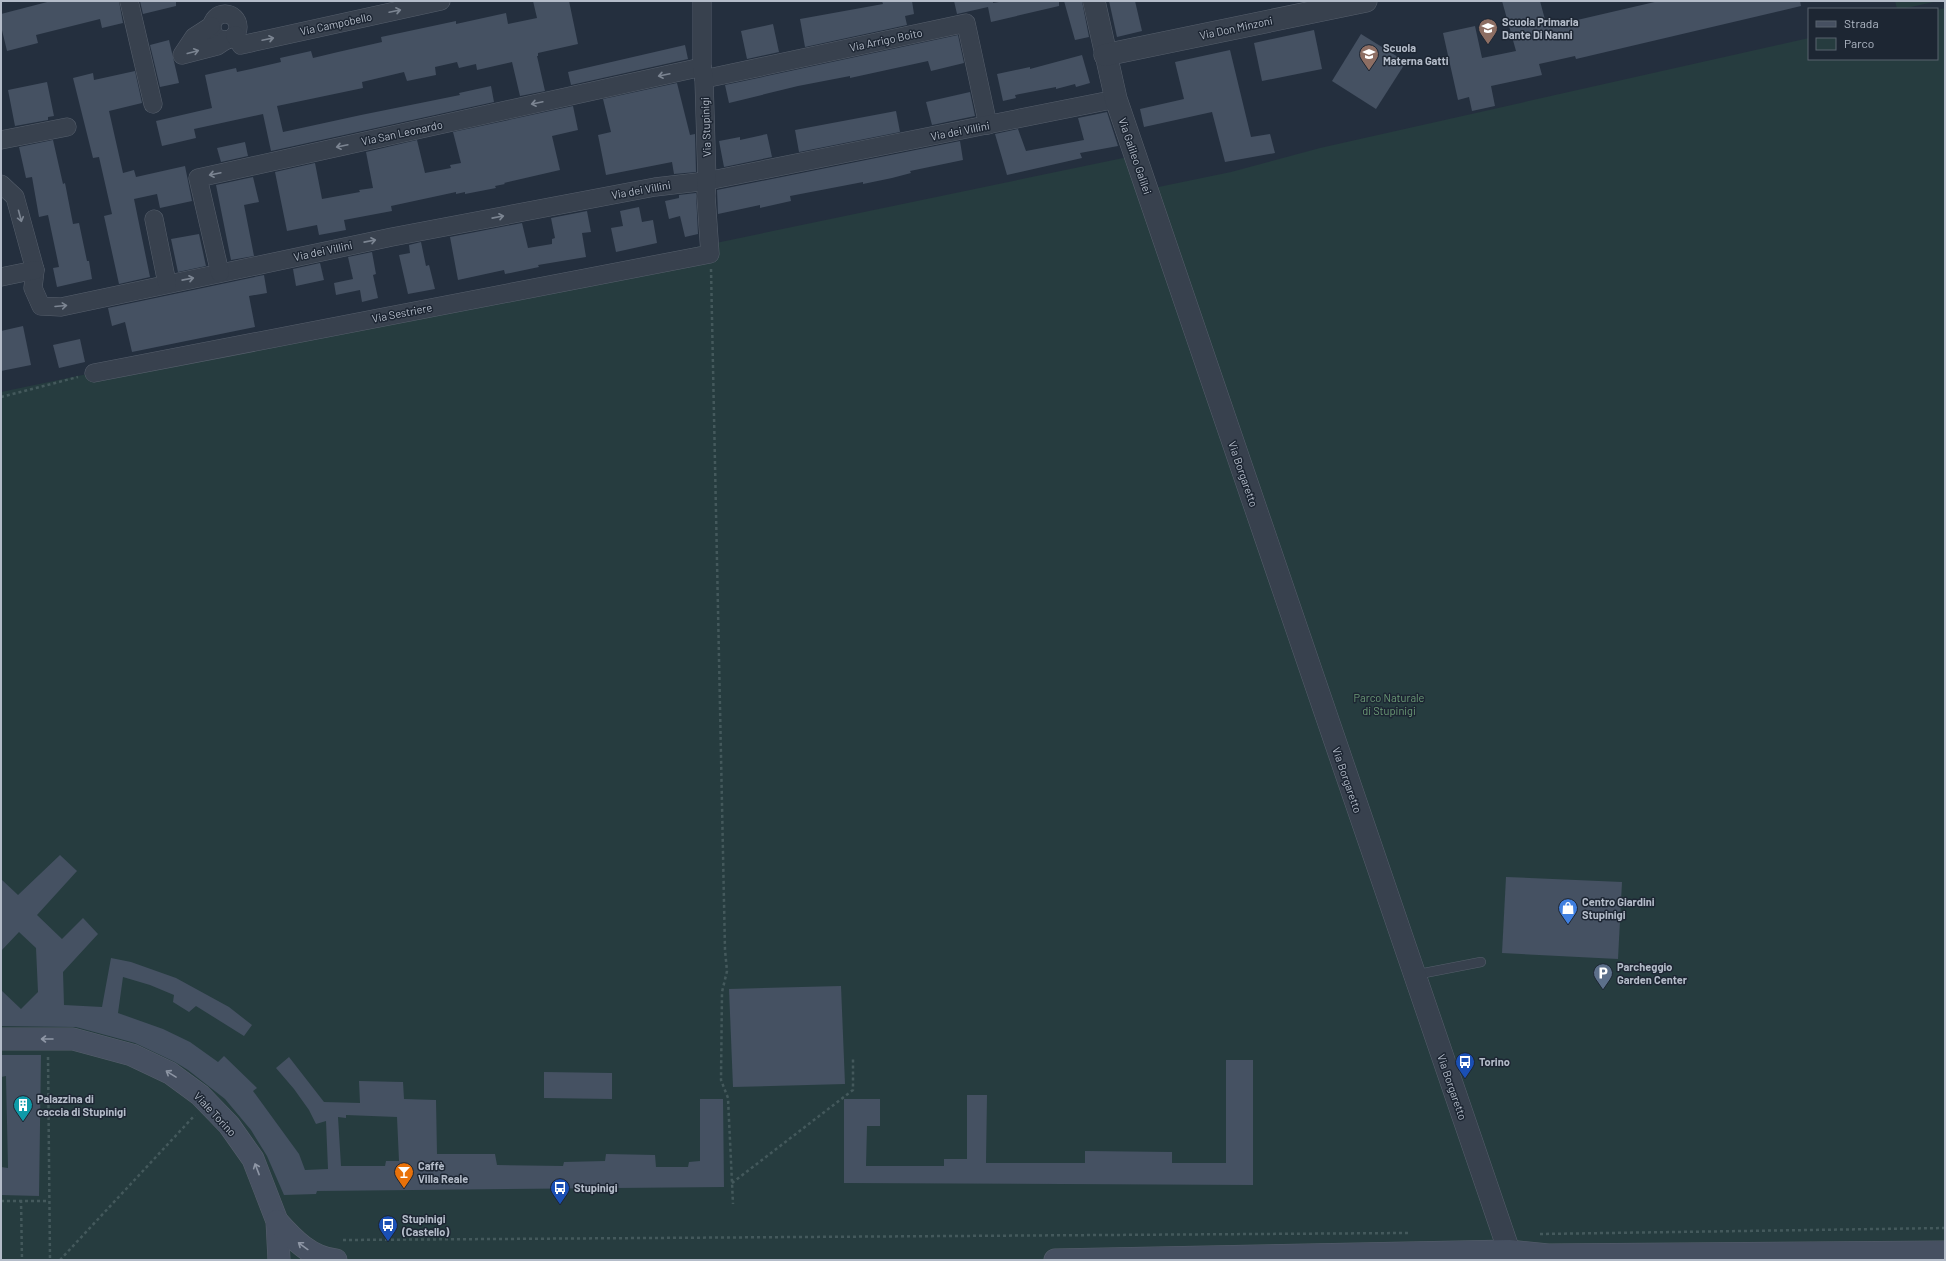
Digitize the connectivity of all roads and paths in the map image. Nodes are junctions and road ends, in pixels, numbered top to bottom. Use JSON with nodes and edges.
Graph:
{"nodes":[{"id":1,"x":129,"y":1,"type":"edge"},
{"id":2,"x":442,"y":1,"type":"edge"},
{"id":3,"x":702,"y":1,"type":"edge"},
{"id":4,"x":1094,"y":1,"type":"edge"},
{"id":5,"x":1366,"y":1,"type":"edge"},
{"id":6,"x":230,"y":19,"type":"edge"},
{"id":7,"x":1106,"y":55,"type":"junction"},
{"id":8,"x":703,"y":73,"type":"junction"},
{"id":9,"x":1116,"y":99,"type":"junction"},
{"id":10,"x":153,"y":104,"type":"dead end"},
{"id":11,"x":988,"y":125,"type":"junction"},
{"id":12,"x":67,"y":127,"type":"dead end"},
{"id":13,"x":1,"y":140,"type":"edge"},
{"id":14,"x":707,"y":181,"type":"junction"},
{"id":15,"x":1,"y":184,"type":"edge"},
{"id":16,"x":154,"y":219,"type":"dead end"},
{"id":17,"x":710,"y":254,"type":"junction"},
{"id":18,"x":35,"y":270,"type":"junction"},
{"id":19,"x":220,"y":273,"type":"junction"},
{"id":20,"x":1,"y":277,"type":"edge"},
{"id":21,"x":167,"y":283,"type":"junction"},
{"id":22,"x":1186,"y":309,"type":"joint"},
{"id":23,"x":94,"y":373,"type":"joint"},
{"id":24,"x":1,"y":397,"type":"edge"},
{"id":25,"x":1481,"y":962,"type":"dead end"},
{"id":26,"x":1414,"y":975,"type":"junction"},
{"id":27,"x":1,"y":1039,"type":"edge"},
{"id":28,"x":48,"y":1056,"type":"dead end"},
{"id":29,"x":853,"y":1057,"type":"dead end"},
{"id":30,"x":195,"y":1115,"type":"dead end"},
{"id":31,"x":732,"y":1183,"type":"junction"},
{"id":32,"x":21,"y":1200,"type":"junction"},
{"id":33,"x":1,"y":1201,"type":"edge"},
{"id":34,"x":50,"y":1201,"type":"junction"},
{"id":35,"x":733,"y":1204,"type":"dead end"},
{"id":36,"x":277,"y":1221,"type":"junction"},
{"id":37,"x":1945,"y":1228,"type":"edge"},
{"id":38,"x":1417,"y":1232,"type":"dead end"},
{"id":39,"x":1532,"y":1234,"type":"dead end"},
{"id":40,"x":340,"y":1250,"type":"edge"},
{"id":41,"x":1945,"y":1252,"type":"edge"},
{"id":42,"x":1511,"y":1256,"type":"edge"},
{"id":43,"x":22,"y":1260,"type":"edge"},
{"id":44,"x":50,"y":1260,"type":"edge"},
{"id":45,"x":60,"y":1260,"type":"edge"},
{"id":46,"x":279,"y":1260,"type":"edge"},
{"id":47,"x":1055,"y":1260,"type":"edge"}],
"edges":[{"from":1,"to":10,"type":"street"},
{"from":6,"to":2,"type":"street","name":"Via Campobello","one_way":true},
{"from":3,"to":8,"type":"street","name":"Via Stupinigi"},
{"from":4,"to":7,"type":"street","name":"Via Galileo Galilei"},
{"from":5,"to":7,"type":"street","name":"Via Don Minzoni"},
{"from":6,"to":6,"type":"street","one_way":true},
{"from":7,"to":9,"type":"street","name":"Via Galileo Galilei"},
{"from":8,"to":11,"type":"street","name":"Via Arrigo Boito"},
{"from":8,"to":14,"type":"street","name":"Via Stupinigi"},
{"from":8,"to":19,"type":"street","name":"Via San Leonardo","one_way":true},
{"from":9,"to":11,"type":"street","name":"Via dei Villini"},
{"from":9,"to":22,"type":"street","name":"Via Galileo Galilei"},
{"from":11,"to":14,"type":"street","name":"Via dei Villini"},
{"from":12,"to":13,"type":"street"},
{"from":14,"to":17,"type":"street","name":"Via Stupinigi"},
{"from":19,"to":14,"type":"street","name":"Via dei Villini","one_way":true},
{"from":15,"to":18,"type":"street","one_way":true},
{"from":16,"to":21,"type":"street"},
{"from":17,"to":23,"type":"street","name":"Via Sestriere"},
{"from":17,"to":31,"type":"path"},
{"from":18,"to":20,"type":"street"},
{"from":18,"to":21,"type":"street","name":"Via dei Villini","one_way":true},
{"from":21,"to":19,"type":"street","name":"Via dei Villini","one_way":true},
{"from":22,"to":26,"type":"street","name":"Via Borgaretto"},
{"from":23,"to":24,"type":"path"},
{"from":25,"to":26,"type":"lane"},
{"from":26,"to":42,"type":"street","name":"Via Borgaretto"},
{"from":36,"to":27,"type":"main road","name":"Viale Torino","one_way":true},
{"from":28,"to":34,"type":"path"},
{"from":29,"to":31,"type":"path"},
{"from":30,"to":45,"type":"path"},
{"from":31,"to":35,"type":"path"},
{"from":32,"to":33,"type":"path"},
{"from":32,"to":34,"type":"path"},
{"from":32,"to":43,"type":"path"},
{"from":34,"to":44,"type":"path"},
{"from":40,"to":36,"type":"main road","one_way":true},
{"from":36,"to":46,"type":"main road","name":"Viale Torino"},
{"from":37,"to":39,"type":"path"},
{"from":38,"to":40,"type":"path"},
{"from":41,"to":42,"type":"main road"},
{"from":42,"to":47,"type":"main road"}]}
